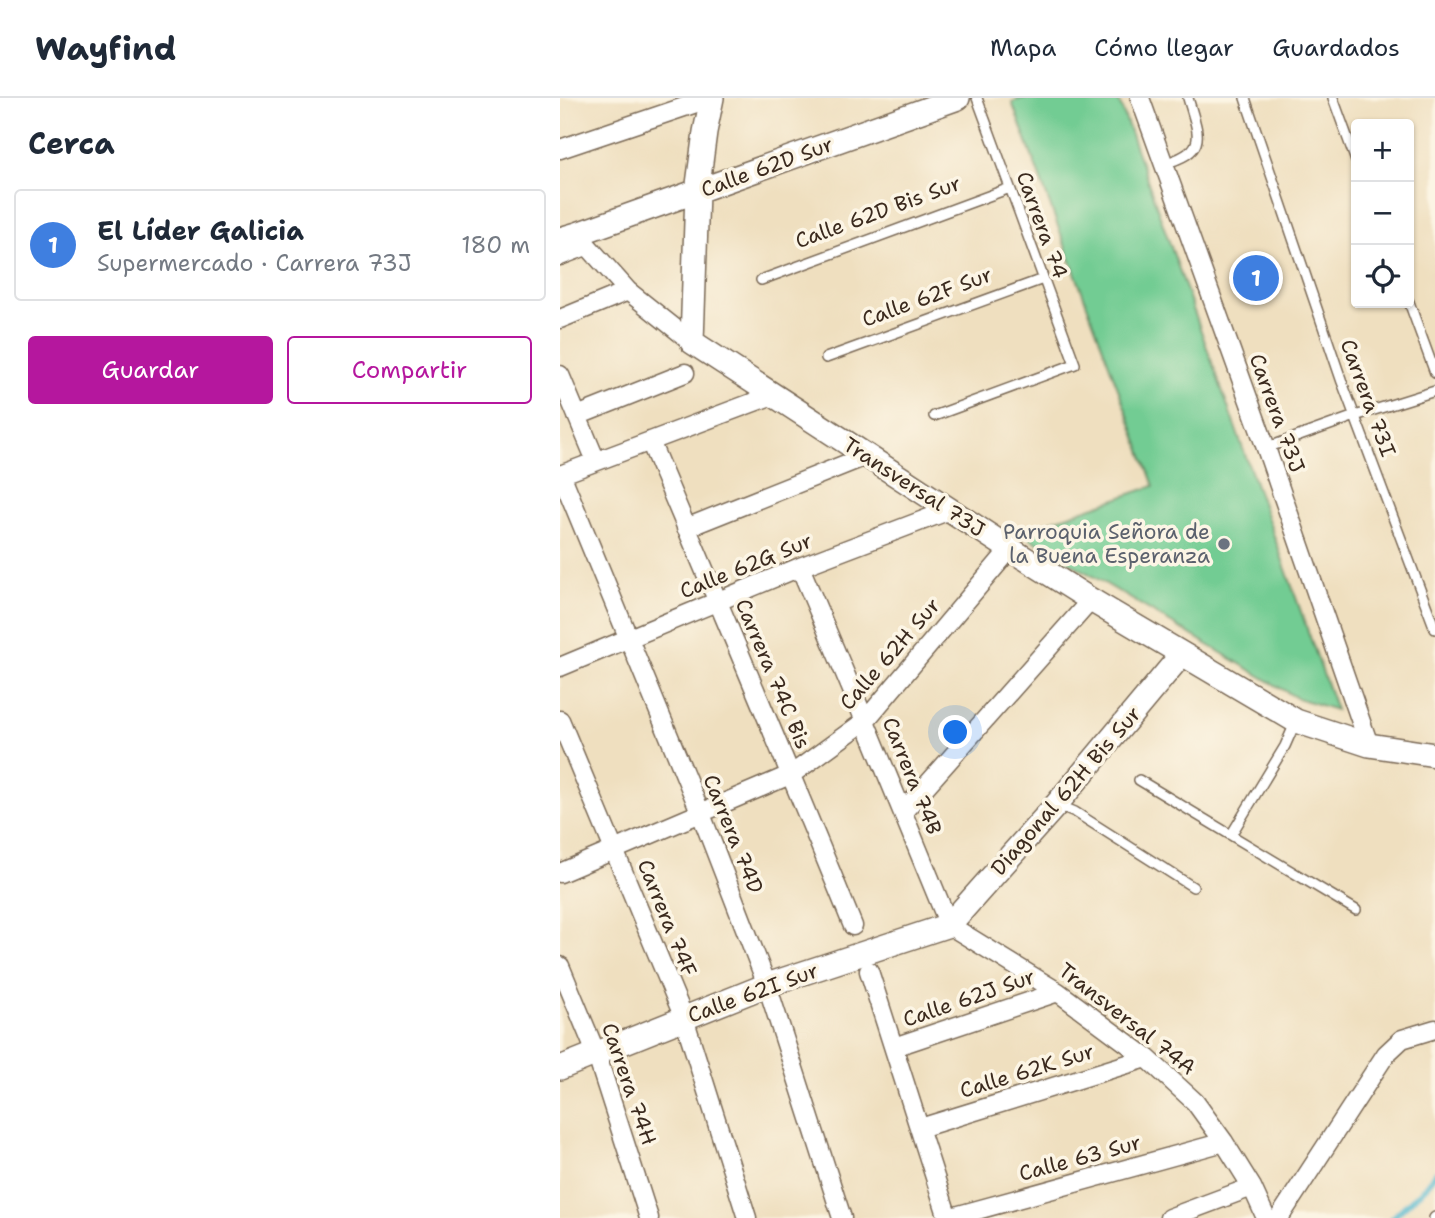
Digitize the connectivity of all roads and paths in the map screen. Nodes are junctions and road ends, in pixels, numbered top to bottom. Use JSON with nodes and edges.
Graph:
{"nodes":[{"id":1,"x":711,"y":98,"type":"edge"},
{"id":2,"x":958,"y":98,"type":"edge"},
{"id":3,"x":977,"y":98,"type":"edge"},
{"id":4,"x":1139,"y":98,"type":"edge"},
{"id":5,"x":1188,"y":98,"type":"edge"},
{"id":6,"x":1245,"y":98,"type":"edge"},
{"id":7,"x":1333,"y":98,"type":"edge"},
{"id":8,"x":1351,"y":147,"type":"edge"},
{"id":9,"x":560,"y":149,"type":"edge"},
{"id":10,"x":1163,"y":164,"type":"junction"},
{"id":11,"x":1010,"y":188,"type":"junction"},
{"id":12,"x":697,"y":192,"type":"junction"},
{"id":13,"x":574,"y":240,"type":"edge"},
{"id":14,"x":560,"y":256,"type":"edge"},
{"id":15,"x":1043,"y":279,"type":"junction"},
{"id":16,"x":761,"y":280,"type":"dead end"},
{"id":17,"x":628,"y":291,"type":"junction"},
{"id":18,"x":1411,"y":308,"type":"edge"},
{"id":19,"x":560,"y":319,"type":"edge"},
{"id":20,"x":692,"y":342,"type":"junction"},
{"id":21,"x":825,"y":358,"type":"dead end"},
{"id":22,"x":685,"y":373,"type":"dead end"},
{"id":23,"x":1435,"y":373,"type":"edge"},
{"id":24,"x":560,"y":375,"type":"edge"},
{"id":25,"x":1435,"y":391,"type":"edge"},
{"id":26,"x":773,"y":394,"type":"junction"},
{"id":27,"x":577,"y":416,"type":"junction"},
{"id":28,"x":934,"y":416,"type":"dead end"},
{"id":29,"x":1355,"y":416,"type":"junction"},
{"id":30,"x":650,"y":441,"type":"junction"},
{"id":31,"x":1266,"y":448,"type":"junction"},
{"id":32,"x":866,"y":456,"type":"junction"},
{"id":33,"x":596,"y":461,"type":"junction"},
{"id":34,"x":560,"y":475,"type":"edge"},
{"id":35,"x":950,"y":510,"type":"junction"},
{"id":36,"x":686,"y":528,"type":"junction"},
{"id":37,"x":1010,"y":549,"type":"junction"},
{"id":38,"x":800,"y":567,"type":"junction"},
{"id":39,"x":1091,"y":600,"type":"junction"},
{"id":40,"x":717,"y":602,"type":"junction"},
{"id":41,"x":1435,"y":629,"type":"edge"},
{"id":42,"x":628,"y":639,"type":"junction"},
{"id":43,"x":1182,"y":654,"type":"junction"},
{"id":44,"x":560,"y":667,"type":"edge"},
{"id":45,"x":560,"y":720,"type":"edge"},
{"id":46,"x":1296,"y":720,"type":"junction"},
{"id":47,"x":865,"y":721,"type":"junction"},
{"id":48,"x":1369,"y":745,"type":"junction"},
{"id":49,"x":1435,"y":755,"type":"edge"},
{"id":50,"x":792,"y":774,"type":"junction"},
{"id":51,"x":1139,"y":780,"type":"dead end"},
{"id":52,"x":1056,"y":805,"type":"junction"},
{"id":53,"x":903,"y":812,"type":"junction"},
{"id":54,"x":701,"y":814,"type":"junction"},
{"id":55,"x":1231,"y":835,"type":"junction"},
{"id":56,"x":615,"y":850,"type":"junction"},
{"id":57,"x":560,"y":873,"type":"edge"},
{"id":58,"x":1193,"y":887,"type":"dead end"},
{"id":59,"x":1356,"y":911,"type":"dead end"},
{"id":60,"x":948,"y":925,"type":"junction"},
{"id":61,"x":853,"y":926,"type":"dead end"},
{"id":62,"x":560,"y":966,"type":"edge"},
{"id":63,"x":869,"y":971,"type":"dead end"},
{"id":64,"x":767,"y":985,"type":"junction"},
{"id":65,"x":1058,"y":992,"type":"junction"},
{"id":66,"x":684,"y":1018,"type":"junction"},
{"id":67,"x":1435,"y":1029,"type":"edge"},
{"id":68,"x":894,"y":1047,"type":"junction"},
{"id":69,"x":596,"y":1053,"type":"junction"},
{"id":70,"x":1147,"y":1058,"type":"junction"},
{"id":71,"x":560,"y":1068,"type":"edge"},
{"id":72,"x":920,"y":1128,"type":"junction"},
{"id":73,"x":1224,"y":1142,"type":"junction"},
{"id":74,"x":1252,"y":1187,"type":"junction"},
{"id":75,"x":649,"y":1218,"type":"edge"},
{"id":76,"x":747,"y":1218,"type":"edge"},
{"id":77,"x":842,"y":1218,"type":"edge"},
{"id":78,"x":948,"y":1218,"type":"edge"},
{"id":79,"x":1170,"y":1218,"type":"edge"},
{"id":80,"x":1266,"y":1218,"type":"edge"},
{"id":81,"x":1279,"y":1218,"type":"edge"}],
"edges":[{"from":1,"to":9,"type":"street"},
{"from":1,"to":12,"type":"street"},
{"from":2,"to":12,"type":"street","name":"Calle 62D Sur"},
{"from":3,"to":11,"type":"lane","name":"Carrera 74"},
{"from":4,"to":10,"type":"street","name":"Carrera 73J"},
{"from":5,"to":10,"type":"lane"},
{"from":6,"to":29,"type":"lane","name":"Carrera 73I"},
{"from":7,"to":8,"type":"lane"},
{"from":10,"to":31,"type":"street","name":"Carrera 73J"},
{"from":11,"to":15,"type":"lane","name":"Carrera 74"},
{"from":11,"to":16,"type":"lane","name":"Calle 62D Bis Sur"},
{"from":12,"to":13,"type":"street","name":"Calle 62D Sur"},
{"from":12,"to":20,"type":"street"},
{"from":13,"to":14,"type":"street","name":"Calle 62D Sur"},
{"from":13,"to":17,"type":"street","name":"Transversal 73J"},
{"from":15,"to":21,"type":"lane","name":"Calle 62F Sur"},
{"from":15,"to":28,"type":"lane","name":"Carrera 74"},
{"from":17,"to":19,"type":"street"},
{"from":17,"to":20,"type":"street","name":"Transversal 73J"},
{"from":18,"to":23,"type":"lane"},
{"from":20,"to":26,"type":"street","name":"Transversal 73J"},
{"from":22,"to":27,"type":"street"},
{"from":24,"to":27,"type":"street"},
{"from":25,"to":29,"type":"lane"},
{"from":26,"to":30,"type":"street"},
{"from":26,"to":32,"type":"street","name":"Transversal 73J"},
{"from":27,"to":33,"type":"street"},
{"from":29,"to":31,"type":"lane"},
{"from":29,"to":41,"type":"lane","name":"Carrera 73I"},
{"from":30,"to":33,"type":"street"},
{"from":30,"to":36,"type":"street","name":"Carrera 74C Bis"},
{"from":31,"to":48,"type":"street","name":"Carrera 73J"},
{"from":32,"to":35,"type":"street","name":"Transversal 73J"},
{"from":32,"to":36,"type":"street"},
{"from":33,"to":34,"type":"street"},
{"from":34,"to":42,"type":"street","name":"Carrera 74D"},
{"from":35,"to":37,"type":"street","name":"Transversal 73J"},
{"from":35,"to":38,"type":"street","name":"Calle 62G Sur"},
{"from":36,"to":40,"type":"street","name":"Carrera 74C Bis"},
{"from":37,"to":39,"type":"street","name":"Transversal 73J"},
{"from":37,"to":47,"type":"street","name":"Calle 62H Sur"},
{"from":38,"to":40,"type":"street","name":"Calle 62G Sur"},
{"from":38,"to":47,"type":"street","name":"Carrera 74B"},
{"from":39,"to":43,"type":"street","name":"Transversal 73J"},
{"from":39,"to":53,"type":"street"},
{"from":40,"to":42,"type":"street","name":"Calle 62G Sur"},
{"from":40,"to":50,"type":"street","name":"Carrera 74C Bis"},
{"from":42,"to":44,"type":"street","name":"Calle 62G Sur"},
{"from":42,"to":54,"type":"street","name":"Carrera 74D"},
{"from":43,"to":46,"type":"street","name":"Transversal 73J"},
{"from":43,"to":52,"type":"street","name":"Diagonal 62H Bis Sur"},
{"from":45,"to":56,"type":"street","name":"Carrera 74F"},
{"from":46,"to":48,"type":"street","name":"Transversal 73J"},
{"from":46,"to":55,"type":"lane"},
{"from":47,"to":50,"type":"street","name":"Calle 62H Sur"},
{"from":47,"to":53,"type":"street","name":"Carrera 74B"},
{"from":48,"to":49,"type":"street","name":"Transversal 73J"},
{"from":50,"to":54,"type":"street","name":"Calle 62H Sur"},
{"from":50,"to":61,"type":"street","name":"Carrera 74C Bis"},
{"from":51,"to":55,"type":"lane"},
{"from":52,"to":58,"type":"lane"},
{"from":52,"to":60,"type":"street","name":"Diagonal 62H Bis Sur"},
{"from":53,"to":60,"type":"street","name":"Carrera 74B"},
{"from":54,"to":56,"type":"street","name":"Calle 62H Sur"},
{"from":54,"to":64,"type":"street","name":"Carrera 74D"},
{"from":55,"to":59,"type":"lane"},
{"from":56,"to":57,"type":"street","name":"Calle 62H Sur"},
{"from":56,"to":66,"type":"street","name":"Carrera 74F"},
{"from":60,"to":64,"type":"street","name":"Calle 62I Sur"},
{"from":60,"to":65,"type":"street","name":"Transversal 74A"},
{"from":62,"to":69,"type":"street","name":"Carrera 74H"},
{"from":63,"to":68,"type":"street"},
{"from":64,"to":66,"type":"street","name":"Calle 62I Sur"},
{"from":64,"to":77,"type":"street","name":"Carrera 74D"},
{"from":65,"to":68,"type":"street","name":"Calle 62J Sur"},
{"from":65,"to":70,"type":"street","name":"Transversal 74A"},
{"from":66,"to":69,"type":"street","name":"Calle 62I Sur"},
{"from":66,"to":76,"type":"street","name":"Carrera 74F"},
{"from":67,"to":81,"type":"street"},
{"from":68,"to":72,"type":"street"},
{"from":69,"to":71,"type":"street","name":"Calle 62I Sur"},
{"from":69,"to":75,"type":"street","name":"Carrera 74H"},
{"from":70,"to":72,"type":"street","name":"Calle 62K Sur"},
{"from":70,"to":73,"type":"street","name":"Transversal 74A"},
{"from":72,"to":78,"type":"street"},
{"from":73,"to":74,"type":"street","name":"Transversal 74A"},
{"from":73,"to":78,"type":"street","name":"Calle 63 Sur"},
{"from":74,"to":79,"type":"street"},
{"from":74,"to":80,"type":"street","name":"Transversal 74A"}]}
